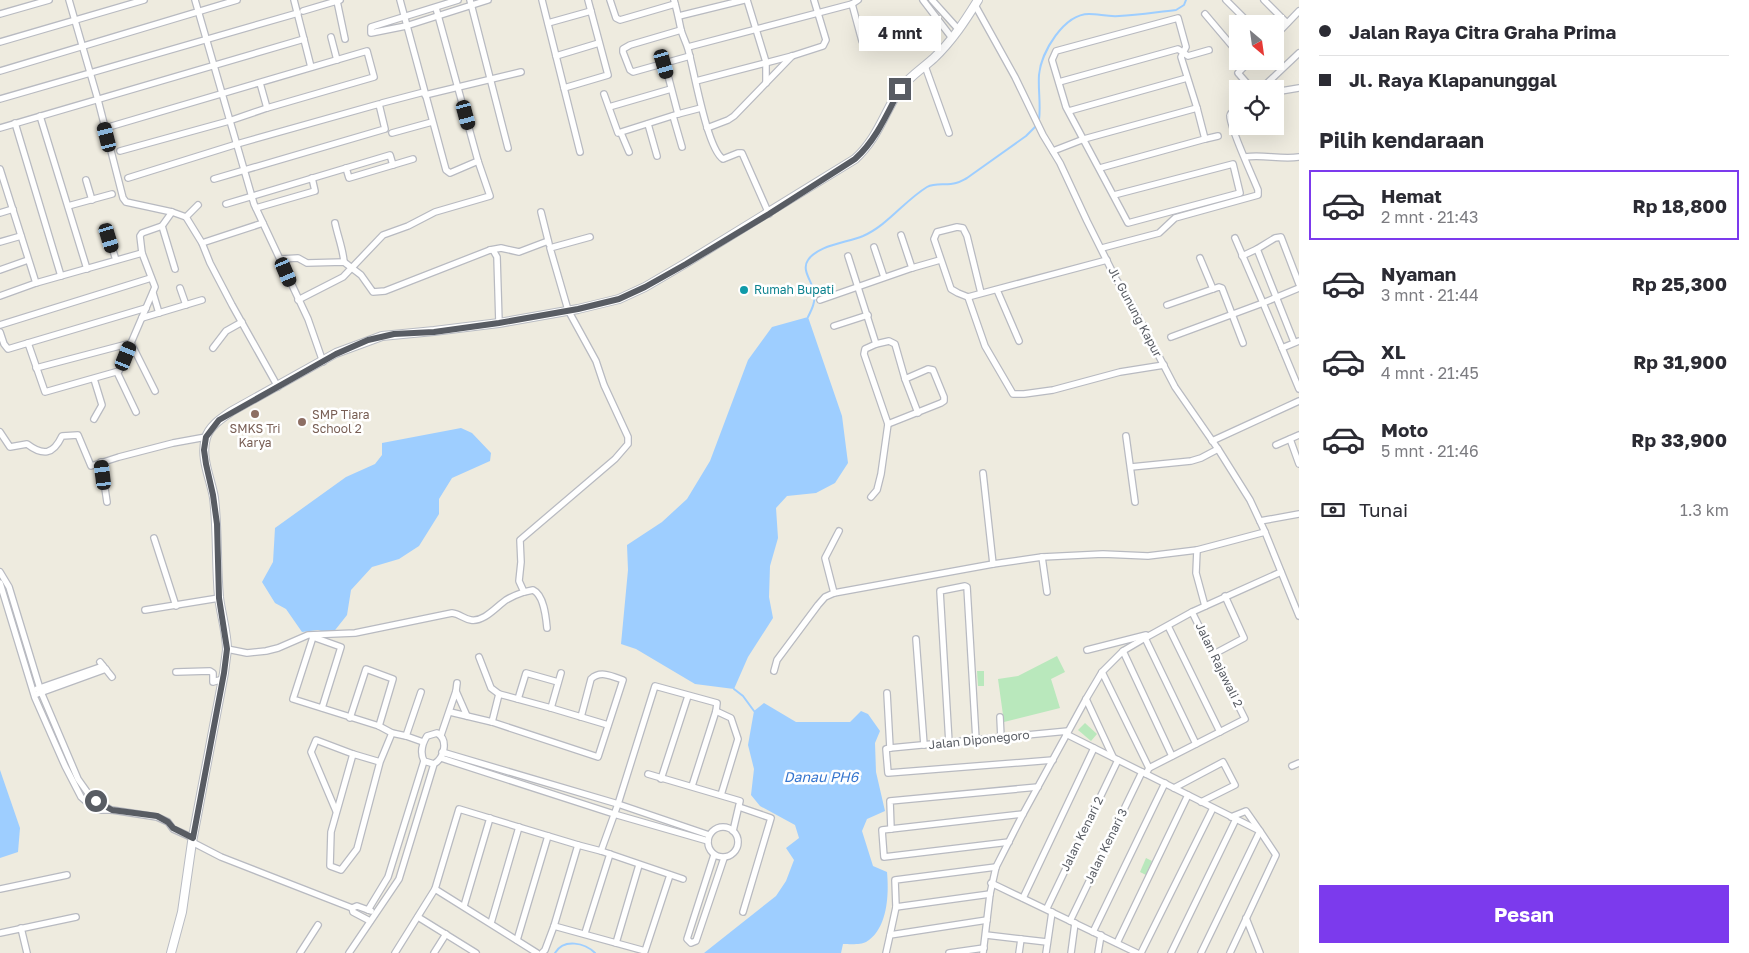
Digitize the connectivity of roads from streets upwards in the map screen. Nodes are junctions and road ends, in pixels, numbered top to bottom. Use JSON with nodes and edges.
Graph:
{"nodes":[{"id":1,"x":49,"y":0,"type":"edge"},
{"id":2,"x":69,"y":0,"type":"edge"},
{"id":3,"x":144,"y":0,"type":"edge"},
{"id":4,"x":195,"y":0,"type":"edge"},
{"id":5,"x":237,"y":0,"type":"edge"},
{"id":6,"x":294,"y":0,"type":"edge"},
{"id":7,"x":339,"y":0,"type":"edge"},
{"id":8,"x":400,"y":0,"type":"edge"},
{"id":9,"x":458,"y":0,"type":"edge"},
{"id":10,"x":488,"y":0,"type":"edge"},
{"id":11,"x":542,"y":0,"type":"edge"},
{"id":12,"x":588,"y":0,"type":"edge"},
{"id":13,"x":610,"y":0,"type":"edge"},
{"id":14,"x":746,"y":0,"type":"edge"},
{"id":15,"x":814,"y":0,"type":"edge"},
{"id":16,"x":923,"y":0,"type":"edge"},
{"id":17,"x":932,"y":0,"type":"edge"},
{"id":18,"x":1226,"y":0,"type":"edge"},
{"id":19,"x":1264,"y":0,"type":"edge"},
{"id":20,"x":135,"y":1,"type":"edge"},
{"id":21,"x":470,"y":2,"type":"edge"},
{"id":22,"x":675,"y":2,"type":"edge"},
{"id":23,"x":855,"y":2,"type":"edge"},
{"id":24,"x":976,"y":2,"type":"edge"},
{"id":25,"x":436,"y":8,"type":"junction"},
{"id":26,"x":198,"y":11,"type":"junction"},
{"id":27,"x":591,"y":11,"type":"junction"},
{"id":28,"x":1299,"y":11,"type":"edge"},
{"id":29,"x":300,"y":12,"type":"junction"},
{"id":30,"x":817,"y":13,"type":"junction"},
{"id":31,"x":0,"y":14,"type":"edge"},
{"id":32,"x":1205,"y":14,"type":"dead end"},
{"id":33,"x":1241,"y":15,"type":"edge"},
{"id":34,"x":438,"y":16,"type":"junction"},
{"id":35,"x":679,"y":16,"type":"junction"},
{"id":36,"x":404,"y":17,"type":"junction"},
{"id":37,"x":74,"y":22,"type":"junction"},
{"id":38,"x":548,"y":23,"type":"junction"},
{"id":39,"x":1287,"y":23,"type":"junction"},
{"id":40,"x":406,"y":26,"type":"junction"},
{"id":41,"x":1284,"y":26,"type":"edge"},
{"id":42,"x":681,"y":30,"type":"junction"},
{"id":43,"x":757,"y":30,"type":"junction"},
{"id":44,"x":959,"y":30,"type":"junction"},
{"id":45,"x":331,"y":38,"type":"dead end"},
{"id":46,"x":952,"y":38,"type":"junction"},
{"id":47,"x":206,"y":39,"type":"junction"},
{"id":48,"x":304,"y":39,"type":"junction"},
{"id":49,"x":345,"y":39,"type":"dead end"},
{"id":50,"x":862,"y":41,"type":"dead end"},
{"id":51,"x":0,"y":42,"type":"edge"},
{"id":52,"x":1229,"y":42,"type":"edge"},
{"id":53,"x":599,"y":43,"type":"junction"},
{"id":54,"x":82,"y":46,"type":"junction"},
{"id":55,"x":688,"y":47,"type":"junction"},
{"id":56,"x":1209,"y":50,"type":"dead end"},
{"id":57,"x":1183,"y":52,"type":"junction"},
{"id":58,"x":1299,"y":53,"type":"edge"},
{"id":59,"x":556,"y":56,"type":"junction"},
{"id":60,"x":690,"y":56,"type":"junction"},
{"id":61,"x":792,"y":56,"type":"junction"},
{"id":62,"x":337,"y":60,"type":"junction"},
{"id":63,"x":766,"y":62,"type":"junction"},
{"id":64,"x":664,"y":64,"type":"junction"},
{"id":65,"x":214,"y":65,"type":"junction"},
{"id":66,"x":925,"y":66,"type":"junction"},
{"id":67,"x":312,"y":67,"type":"junction"},
{"id":68,"x":0,"y":70,"type":"edge"},
{"id":69,"x":1240,"y":70,"type":"edge"},
{"id":70,"x":521,"y":72,"type":"dead end"},
{"id":71,"x":89,"y":73,"type":"junction"},
{"id":72,"x":1187,"y":78,"type":"junction"},
{"id":73,"x":490,"y":79,"type":"junction"},
{"id":74,"x":1244,"y":80,"type":"edge"},
{"id":75,"x":1270,"y":80,"type":"edge"},
{"id":76,"x":696,"y":81,"type":"junction"},
{"id":77,"x":1059,"y":82,"type":"junction"},
{"id":78,"x":260,"y":83,"type":"junction"},
{"id":79,"x":766,"y":83,"type":"junction"},
{"id":80,"x":458,"y":87,"type":"junction"},
{"id":81,"x":564,"y":88,"type":"junction"},
{"id":82,"x":1299,"y":88,"type":"edge"},
{"id":83,"x":671,"y":89,"type":"junction"},
{"id":84,"x":1284,"y":90,"type":"edge"},
{"id":85,"x":425,"y":93,"type":"junction"},
{"id":86,"x":222,"y":94,"type":"junction"},
{"id":87,"x":604,"y":94,"type":"dead end"},
{"id":88,"x":0,"y":99,"type":"edge"},
{"id":89,"x":98,"y":100,"type":"junction"},
{"id":90,"x":382,"y":103,"type":"dead end"},
{"id":91,"x":267,"y":108,"type":"junction"},
{"id":92,"x":609,"y":108,"type":"junction"},
{"id":93,"x":701,"y":108,"type":"junction"},
{"id":94,"x":1196,"y":108,"type":"junction"},
{"id":95,"x":1069,"y":111,"type":"junction"},
{"id":96,"x":675,"y":115,"type":"junction"},
{"id":97,"x":40,"y":116,"type":"junction"},
{"id":98,"x":229,"y":121,"type":"junction"},
{"id":99,"x":432,"y":122,"type":"junction"},
{"id":100,"x":15,"y":124,"type":"junction"},
{"id":101,"x":648,"y":124,"type":"junction"},
{"id":102,"x":112,"y":126,"type":"dead end"},
{"id":103,"x":0,"y":128,"type":"edge"},
{"id":104,"x":707,"y":128,"type":"junction"},
{"id":105,"x":621,"y":132,"type":"junction"},
{"id":106,"x":392,"y":133,"type":"dead end"},
{"id":107,"x":949,"y":133,"type":"dead end"},
{"id":108,"x":1237,"y":135,"type":"edge"},
{"id":109,"x":1218,"y":136,"type":"dead end"},
{"id":110,"x":1084,"y":138,"type":"junction"},
{"id":111,"x":1205,"y":139,"type":"junction"},
{"id":112,"x":236,"y":144,"type":"junction"},
{"id":113,"x":682,"y":147,"type":"dead end"},
{"id":114,"x":508,"y":148,"type":"dead end"},
{"id":115,"x":120,"y":151,"type":"dead end"},
{"id":116,"x":1053,"y":151,"type":"junction"},
{"id":117,"x":580,"y":152,"type":"dead end"},
{"id":118,"x":629,"y":152,"type":"dead end"},
{"id":119,"x":657,"y":156,"type":"dead end"},
{"id":120,"x":1245,"y":157,"type":"junction"},
{"id":121,"x":1299,"y":157,"type":"edge"},
{"id":122,"x":413,"y":159,"type":"dead end"},
{"id":123,"x":478,"y":161,"type":"junction"},
{"id":124,"x":393,"y":165,"type":"junction"},
{"id":125,"x":0,"y":168,"type":"edge"},
{"id":126,"x":346,"y":168,"type":"junction"},
{"id":127,"x":1100,"y":168,"type":"junction"},
{"id":128,"x":244,"y":170,"type":"junction"},
{"id":129,"x":128,"y":178,"type":"dead end"},
{"id":130,"x":312,"y":178,"type":"junction"},
{"id":131,"x":214,"y":179,"type":"dead end"},
{"id":132,"x":86,"y":180,"type":"dead end"},
{"id":133,"x":112,"y":194,"type":"dead end"},
{"id":134,"x":1114,"y":195,"type":"junction"},
{"id":135,"x":252,"y":196,"type":"junction"},
{"id":136,"x":92,"y":200,"type":"junction"},
{"id":137,"x":226,"y":204,"type":"dead end"},
{"id":138,"x":198,"y":205,"type":"dead end"},
{"id":139,"x":68,"y":206,"type":"junction"},
{"id":140,"x":256,"y":208,"type":"junction"},
{"id":141,"x":13,"y":209,"type":"junction"},
{"id":142,"x":172,"y":212,"type":"junction"},
{"id":143,"x":542,"y":212,"type":"dead end"},
{"id":144,"x":0,"y":213,"type":"edge"},
{"id":145,"x":769,"y":214,"type":"junction"},
{"id":146,"x":186,"y":217,"type":"junction"},
{"id":147,"x":263,"y":223,"type":"junction"},
{"id":148,"x":336,"y":224,"type":"dead end"},
{"id":149,"x":162,"y":226,"type":"junction"},
{"id":150,"x":901,"y":235,"type":"dead end"},
{"id":151,"x":21,"y":236,"type":"junction"},
{"id":152,"x":590,"y":237,"type":"dead end"},
{"id":153,"x":109,"y":238,"type":"dead end"},
{"id":154,"x":1235,"y":238,"type":"dead end"},
{"id":155,"x":0,"y":242,"type":"edge"},
{"id":156,"x":202,"y":243,"type":"junction"},
{"id":157,"x":549,"y":245,"type":"junction"},
{"id":158,"x":874,"y":247,"type":"dead end"},
{"id":159,"x":1102,"y":248,"type":"junction"},
{"id":160,"x":1257,"y":249,"type":"junction"},
{"id":161,"x":490,"y":250,"type":"junction"},
{"id":162,"x":142,"y":253,"type":"junction"},
{"id":163,"x":848,"y":256,"type":"dead end"},
{"id":164,"x":1242,"y":256,"type":"junction"},
{"id":165,"x":1200,"y":258,"type":"dead end"},
{"id":166,"x":280,"y":259,"type":"junction"},
{"id":167,"x":28,"y":260,"type":"junction"},
{"id":168,"x":116,"y":260,"type":"junction"},
{"id":169,"x":940,"y":260,"type":"junction"},
{"id":170,"x":1107,"y":260,"type":"junction"},
{"id":171,"x":344,"y":262,"type":"junction"},
{"id":172,"x":87,"y":268,"type":"junction"},
{"id":173,"x":175,"y":268,"type":"dead end"},
{"id":174,"x":352,"y":268,"type":"junction"},
{"id":175,"x":912,"y":268,"type":"junction"},
{"id":176,"x":0,"y":270,"type":"edge"},
{"id":177,"x":61,"y":276,"type":"junction"},
{"id":178,"x":884,"y":277,"type":"junction"},
{"id":179,"x":151,"y":278,"type":"junction"},
{"id":180,"x":36,"y":283,"type":"junction"},
{"id":181,"x":1299,"y":284,"type":"edge"},
{"id":182,"x":180,"y":288,"type":"dead end"},
{"id":183,"x":858,"y":288,"type":"junction"},
{"id":184,"x":1299,"y":288,"type":"edge"},
{"id":185,"x":1213,"y":289,"type":"junction"},
{"id":186,"x":997,"y":290,"type":"junction"},
{"id":187,"x":153,"y":293,"type":"junction"},
{"id":188,"x":981,"y":293,"type":"junction"},
{"id":189,"x":0,"y":296,"type":"edge"},
{"id":190,"x":968,"y":297,"type":"junction"},
{"id":191,"x":1276,"y":298,"type":"junction"},
{"id":192,"x":202,"y":300,"type":"dead end"},
{"id":193,"x":298,"y":300,"type":"junction"},
{"id":194,"x":820,"y":300,"type":"dead end"},
{"id":195,"x":1263,"y":304,"type":"junction"},
{"id":196,"x":186,"y":305,"type":"junction"},
{"id":197,"x":1167,"y":305,"type":"dead end"},
{"id":198,"x":146,"y":308,"type":"junction"},
{"id":199,"x":568,"y":310,"type":"junction"},
{"id":200,"x":159,"y":313,"type":"junction"},
{"id":201,"x":868,"y":315,"type":"junction"},
{"id":202,"x":1233,"y":315,"type":"junction"},
{"id":203,"x":142,"y":318,"type":"junction"},
{"id":204,"x":242,"y":322,"type":"junction"},
{"id":205,"x":499,"y":323,"type":"junction"},
{"id":206,"x":0,"y":325,"type":"edge"},
{"id":207,"x":834,"y":326,"type":"dead end"},
{"id":208,"x":0,"y":332,"type":"edge"},
{"id":209,"x":1171,"y":337,"type":"dead end"},
{"id":210,"x":1019,"y":340,"type":"dead end"},
{"id":211,"x":1297,"y":341,"type":"edge"},
{"id":212,"x":28,"y":343,"type":"junction"},
{"id":213,"x":131,"y":343,"type":"junction"},
{"id":214,"x":1243,"y":343,"type":"dead end"},
{"id":215,"x":876,"y":344,"type":"junction"},
{"id":216,"x":213,"y":348,"type":"dead end"},
{"id":217,"x":1282,"y":348,"type":"junction"},
{"id":218,"x":323,"y":362,"type":"junction"},
{"id":219,"x":1164,"y":364,"type":"junction"},
{"id":220,"x":36,"y":368,"type":"junction"},
{"id":221,"x":117,"y":372,"type":"junction"},
{"id":222,"x":94,"y":378,"type":"junction"},
{"id":223,"x":905,"y":379,"type":"junction"},
{"id":224,"x":278,"y":387,"type":"junction"},
{"id":225,"x":1299,"y":389,"type":"edge"},
{"id":226,"x":155,"y":391,"type":"dead end"},
{"id":227,"x":1299,"y":401,"type":"edge"},
{"id":228,"x":136,"y":412,"type":"dead end"},
{"id":229,"x":918,"y":413,"type":"junction"},
{"id":230,"x":94,"y":419,"type":"dead end"},
{"id":231,"x":888,"y":424,"type":"junction"},
{"id":232,"x":0,"y":432,"type":"edge"},
{"id":233,"x":1299,"y":435,"type":"edge"},
{"id":234,"x":1126,"y":436,"type":"dead end"},
{"id":235,"x":206,"y":437,"type":"junction"},
{"id":236,"x":1290,"y":439,"type":"junction"},
{"id":237,"x":1212,"y":441,"type":"junction"},
{"id":238,"x":1276,"y":445,"type":"dead end"},
{"id":239,"x":1218,"y":449,"type":"junction"},
{"id":240,"x":101,"y":462,"type":"junction"},
{"id":241,"x":1299,"y":464,"type":"edge"},
{"id":242,"x":1131,"y":467,"type":"junction"},
{"id":243,"x":983,"y":473,"type":"dead end"},
{"id":244,"x":871,"y":497,"type":"dead end"},
{"id":245,"x":107,"y":502,"type":"dead end"},
{"id":246,"x":1135,"y":502,"type":"dead end"},
{"id":247,"x":1299,"y":514,"type":"edge"},
{"id":248,"x":1260,"y":521,"type":"junction"},
{"id":249,"x":839,"y":532,"type":"dead end"},
{"id":250,"x":1265,"y":532,"type":"junction"},
{"id":251,"x":154,"y":538,"type":"dead end"},
{"id":252,"x":1197,"y":550,"type":"junction"},
{"id":253,"x":1042,"y":557,"type":"junction"},
{"id":254,"x":993,"y":564,"type":"junction"},
{"id":255,"x":0,"y":572,"type":"edge"},
{"id":256,"x":1281,"y":572,"type":"junction"},
{"id":257,"x":0,"y":583,"type":"edge"},
{"id":258,"x":524,"y":592,"type":"junction"},
{"id":259,"x":1046,"y":592,"type":"dead end"},
{"id":260,"x":834,"y":593,"type":"junction"},
{"id":261,"x":1225,"y":596,"type":"junction"},
{"id":262,"x":219,"y":598,"type":"junction"},
{"id":263,"x":176,"y":606,"type":"junction"},
{"id":264,"x":1204,"y":606,"type":"junction"},
{"id":265,"x":145,"y":610,"type":"dead end"},
{"id":266,"x":1192,"y":612,"type":"junction"},
{"id":267,"x":1299,"y":616,"type":"edge"},
{"id":268,"x":1168,"y":626,"type":"junction"},
{"id":269,"x":547,"y":628,"type":"dead end"},
{"id":270,"x":1157,"y":632,"type":"junction"},
{"id":271,"x":1145,"y":638,"type":"junction"},
{"id":272,"x":916,"y":639,"type":"dead end"},
{"id":273,"x":227,"y":649,"type":"junction"},
{"id":274,"x":1088,"y":650,"type":"dead end"},
{"id":275,"x":1122,"y":651,"type":"junction"},
{"id":276,"x":1214,"y":654,"type":"junction"},
{"id":277,"x":478,"y":657,"type":"dead end"},
{"id":278,"x":774,"y":671,"type":"dead end"},
{"id":279,"x":176,"y":672,"type":"dead end"},
{"id":280,"x":1102,"y":672,"type":"junction"},
{"id":281,"x":560,"y":673,"type":"dead end"},
{"id":282,"x":112,"y":677,"type":"dead end"},
{"id":283,"x":223,"y":679,"type":"junction"},
{"id":284,"x":558,"y":682,"type":"junction"},
{"id":285,"x":456,"y":684,"type":"dead end"},
{"id":286,"x":40,"y":690,"type":"junction"},
{"id":287,"x":33,"y":692,"type":"junction"},
{"id":288,"x":421,"y":692,"type":"dead end"},
{"id":289,"x":456,"y":692,"type":"junction"},
{"id":290,"x":886,"y":693,"type":"dead end"},
{"id":291,"x":499,"y":694,"type":"junction"},
{"id":292,"x":688,"y":696,"type":"junction"},
{"id":293,"x":518,"y":699,"type":"junction"},
{"id":294,"x":1086,"y":699,"type":"junction"},
{"id":295,"x":322,"y":708,"type":"junction"},
{"id":296,"x":551,"y":708,"type":"junction"},
{"id":297,"x":716,"y":711,"type":"junction"},
{"id":298,"x":450,"y":712,"type":"junction"},
{"id":299,"x":466,"y":716,"type":"junction"},
{"id":300,"x":581,"y":717,"type":"junction"},
{"id":301,"x":1000,"y":717,"type":"dead end"},
{"id":302,"x":350,"y":718,"type":"junction"},
{"id":303,"x":492,"y":722,"type":"junction"},
{"id":304,"x":379,"y":726,"type":"junction"},
{"id":305,"x":608,"y":726,"type":"junction"},
{"id":306,"x":1220,"y":732,"type":"junction"},
{"id":307,"x":392,"y":733,"type":"junction"},
{"id":308,"x":1067,"y":733,"type":"junction"},
{"id":309,"x":442,"y":735,"type":"junction"},
{"id":310,"x":406,"y":736,"type":"junction"},
{"id":311,"x":1001,"y":738,"type":"junction"},
{"id":312,"x":976,"y":740,"type":"junction"},
{"id":313,"x":423,"y":742,"type":"junction"},
{"id":314,"x":949,"y":743,"type":"junction"},
{"id":315,"x":1196,"y":744,"type":"junction"},
{"id":316,"x":924,"y":745,"type":"junction"},
{"id":317,"x":890,"y":748,"type":"junction"},
{"id":318,"x":1094,"y":748,"type":"junction"},
{"id":319,"x":353,"y":754,"type":"junction"},
{"id":320,"x":442,"y":755,"type":"junction"},
{"id":321,"x":1172,"y":756,"type":"junction"},
{"id":322,"x":1116,"y":759,"type":"junction"},
{"id":323,"x":1053,"y":760,"type":"junction"},
{"id":324,"x":424,"y":761,"type":"junction"},
{"id":325,"x":380,"y":762,"type":"junction"},
{"id":326,"x":1299,"y":763,"type":"edge"},
{"id":327,"x":434,"y":764,"type":"junction"},
{"id":328,"x":1292,"y":766,"type":"dead end"},
{"id":329,"x":1145,"y":771,"type":"junction"},
{"id":330,"x":648,"y":774,"type":"dead end"},
{"id":331,"x":662,"y":778,"type":"junction"},
{"id":332,"x":1165,"y":783,"type":"junction"},
{"id":333,"x":692,"y":786,"type":"junction"},
{"id":334,"x":1038,"y":787,"type":"junction"},
{"id":335,"x":1174,"y":788,"type":"junction"},
{"id":336,"x":721,"y":795,"type":"junction"},
{"id":337,"x":1188,"y":795,"type":"junction"},
{"id":338,"x":1202,"y":802,"type":"junction"},
{"id":339,"x":618,"y":804,"type":"junction"},
{"id":340,"x":739,"y":807,"type":"junction"},
{"id":341,"x":1213,"y":808,"type":"junction"},
{"id":342,"x":112,"y":810,"type":"junction"},
{"id":343,"x":336,"y":811,"type":"junction"},
{"id":344,"x":614,"y":814,"type":"junction"},
{"id":345,"x":1023,"y":814,"type":"junction"},
{"id":346,"x":490,"y":818,"type":"junction"},
{"id":347,"x":1233,"y":818,"type":"junction"},
{"id":348,"x":519,"y":827,"type":"junction"},
{"id":349,"x":891,"y":829,"type":"junction"},
{"id":350,"x":733,"y":831,"type":"junction"},
{"id":351,"x":1260,"y":831,"type":"junction"},
{"id":352,"x":548,"y":836,"type":"junction"},
{"id":353,"x":708,"y":838,"type":"junction"},
{"id":354,"x":192,"y":840,"type":"junction"},
{"id":355,"x":1009,"y":842,"type":"junction"},
{"id":356,"x":578,"y":845,"type":"junction"},
{"id":357,"x":601,"y":851,"type":"junction"},
{"id":358,"x":610,"y":854,"type":"junction"},
{"id":359,"x":714,"y":855,"type":"junction"},
{"id":360,"x":724,"y":858,"type":"junction"},
{"id":361,"x":639,"y":865,"type":"junction"},
{"id":362,"x":996,"y":868,"type":"junction"},
{"id":363,"x":67,"y":875,"type":"dead end"},
{"id":364,"x":670,"y":875,"type":"junction"},
{"id":365,"x":683,"y":880,"type":"dead end"},
{"id":366,"x":992,"y":883,"type":"junction"},
{"id":367,"x":0,"y":889,"type":"edge"},
{"id":368,"x":435,"y":890,"type":"junction"},
{"id":369,"x":990,"y":894,"type":"junction"},
{"id":370,"x":1023,"y":898,"type":"junction"},
{"id":371,"x":464,"y":906,"type":"junction"},
{"id":372,"x":896,"y":907,"type":"junction"},
{"id":373,"x":352,"y":908,"type":"junction"},
{"id":374,"x":368,"y":910,"type":"junction"},
{"id":375,"x":1049,"y":910,"type":"junction"},
{"id":376,"x":743,"y":912,"type":"dead end"},
{"id":377,"x":375,"y":913,"type":"junction"},
{"id":378,"x":76,"y":917,"type":"dead end"},
{"id":379,"x":418,"y":917,"type":"junction"},
{"id":380,"x":1246,"y":918,"type":"junction"},
{"id":381,"x":987,"y":920,"type":"junction"},
{"id":382,"x":370,"y":921,"type":"junction"},
{"id":383,"x":1072,"y":922,"type":"junction"},
{"id":384,"x":491,"y":923,"type":"junction"},
{"id":385,"x":318,"y":925,"type":"dead end"},
{"id":386,"x":554,"y":926,"type":"junction"},
{"id":387,"x":21,"y":928,"type":"junction"},
{"id":388,"x":1093,"y":932,"type":"junction"},
{"id":389,"x":0,"y":933,"type":"edge"},
{"id":390,"x":446,"y":934,"type":"junction"},
{"id":391,"x":585,"y":934,"type":"junction"},
{"id":392,"x":890,"y":935,"type":"junction"},
{"id":393,"x":986,"y":935,"type":"junction"},
{"id":394,"x":1101,"y":935,"type":"junction"},
{"id":395,"x":1021,"y":938,"type":"junction"},
{"id":396,"x":517,"y":940,"type":"junction"},
{"id":397,"x":1048,"y":942,"type":"junction"},
{"id":398,"x":616,"y":943,"type":"junction"},
{"id":399,"x":1117,"y":943,"type":"junction"},
{"id":400,"x":983,"y":950,"type":"edge"},
{"id":401,"x":1124,"y":950,"type":"edge"},
{"id":402,"x":469,"y":951,"type":"edge"},
{"id":403,"x":27,"y":953,"type":"edge"},
{"id":404,"x":171,"y":953,"type":"edge"},
{"id":405,"x":300,"y":953,"type":"edge"},
{"id":406,"x":349,"y":953,"type":"edge"},
{"id":407,"x":396,"y":953,"type":"edge"},
{"id":408,"x":434,"y":953,"type":"edge"},
{"id":409,"x":476,"y":953,"type":"edge"},
{"id":410,"x":537,"y":953,"type":"edge"},
{"id":411,"x":542,"y":953,"type":"edge"},
{"id":412,"x":886,"y":953,"type":"edge"},
{"id":413,"x":949,"y":953,"type":"edge"},
{"id":414,"x":1019,"y":953,"type":"edge"},
{"id":415,"x":1046,"y":953,"type":"edge"},
{"id":416,"x":1071,"y":953,"type":"edge"},
{"id":417,"x":1098,"y":953,"type":"edge"},
{"id":418,"x":1139,"y":953,"type":"edge"},
{"id":419,"x":1171,"y":953,"type":"edge"},
{"id":420,"x":1201,"y":953,"type":"edge"},
{"id":421,"x":1230,"y":953,"type":"edge"},
{"id":422,"x":1260,"y":953,"type":"edge"}],
"edges":[{"from":1,"to":31,"type":"street"},
{"from":2,"to":37,"type":"street"},
{"from":3,"to":20,"type":"street"},
{"from":4,"to":26,"type":"street"},
{"from":5,"to":26,"type":"street"},
{"from":6,"to":29,"type":"street"},
{"from":7,"to":29,"type":"street"},
{"from":7,"to":49,"type":"street"},
{"from":8,"to":36,"type":"street"},
{"from":9,"to":25,"type":"street"},
{"from":10,"to":21,"type":"street"},
{"from":11,"to":38,"type":"street"},
{"from":12,"to":27,"type":"street"},
{"from":13,"to":22,"type":"street"},
{"from":14,"to":35,"type":"street"},
{"from":14,"to":43,"type":"street"},
{"from":15,"to":30,"type":"street"},
{"from":16,"to":46,"type":"street"},
{"from":17,"to":44,"type":"street"},
{"from":18,"to":33,"type":"street"},
{"from":19,"to":39,"type":"street"},
{"from":20,"to":37,"type":"street"},
{"from":21,"to":34,"type":"street"},
{"from":21,"to":73,"type":"street"},
{"from":22,"to":35,"type":"street"},
{"from":23,"to":30,"type":"street"},
{"from":23,"to":50,"type":"street"},
{"from":24,"to":44,"type":"street"},
{"from":24,"to":116,"type":"street","name":"Jl. Gunung Kapur"},
{"from":25,"to":34,"type":"street"},
{"from":25,"to":36,"type":"street"},
{"from":26,"to":47,"type":"street"},
{"from":26,"to":54,"type":"street"},
{"from":27,"to":38,"type":"street"},
{"from":27,"to":53,"type":"street"},
{"from":28,"to":39,"type":"street"},
{"from":29,"to":47,"type":"street"},
{"from":29,"to":48,"type":"street"},
{"from":30,"to":43,"type":"street"},
{"from":30,"to":61,"type":"street"},
{"from":32,"to":52,"type":"street"},
{"from":34,"to":40,"type":"street"},
{"from":34,"to":80,"type":"street"},
{"from":35,"to":42,"type":"street"},
{"from":36,"to":40,"type":"street"},
{"from":36,"to":40,"type":"street"},
{"from":37,"to":51,"type":"street"},
{"from":37,"to":54,"type":"street"},
{"from":38,"to":59,"type":"street"},
{"from":39,"to":41,"type":"street"},
{"from":40,"to":85,"type":"street"},
{"from":42,"to":55,"type":"street"},
{"from":42,"to":64,"type":"street"},
{"from":43,"to":55,"type":"street"},
{"from":43,"to":63,"type":"street"},
{"from":44,"to":46,"type":"street"},
{"from":45,"to":62,"type":"street"},
{"from":46,"to":66,"type":"street"},
{"from":47,"to":65,"type":"street"},
{"from":47,"to":71,"type":"street"},
{"from":48,"to":65,"type":"street"},
{"from":48,"to":67,"type":"street"},
{"from":53,"to":59,"type":"street"},
{"from":53,"to":81,"type":"street"},
{"from":54,"to":68,"type":"street"},
{"from":54,"to":71,"type":"street"},
{"from":55,"to":60,"type":"street"},
{"from":56,"to":57,"type":"street"},
{"from":57,"to":72,"type":"street"},
{"from":57,"to":77,"type":"street"},
{"from":57,"to":77,"type":"street"},
{"from":58,"to":75,"type":"street"},
{"from":59,"to":81,"type":"street"},
{"from":60,"to":64,"type":"street"},
{"from":60,"to":76,"type":"street"},
{"from":61,"to":63,"type":"street"},
{"from":61,"to":79,"type":"street"},
{"from":62,"to":67,"type":"street"},
{"from":62,"to":91,"type":"street"},
{"from":63,"to":76,"type":"street"},
{"from":63,"to":79,"type":"street"},
{"from":64,"to":83,"type":"street"},
{"from":65,"to":86,"type":"street"},
{"from":65,"to":89,"type":"street"},
{"from":66,"to":107,"type":"street"},
{"from":66,"to":145,"type":"street"},
{"from":67,"to":78,"type":"street"},
{"from":69,"to":74,"type":"street"},
{"from":70,"to":73,"type":"street"},
{"from":71,"to":88,"type":"street"},
{"from":71,"to":89,"type":"street"},
{"from":72,"to":94,"type":"street"},
{"from":72,"to":95,"type":"street"},
{"from":73,"to":80,"type":"street"},
{"from":73,"to":114,"type":"street"},
{"from":76,"to":93,"type":"street"},
{"from":77,"to":95,"type":"street"},
{"from":78,"to":86,"type":"street"},
{"from":78,"to":91,"type":"street"},
{"from":79,"to":104,"type":"street"},
{"from":80,"to":85,"type":"street"},
{"from":80,"to":123,"type":"street"},
{"from":81,"to":117,"type":"street"},
{"from":82,"to":84,"type":"street"},
{"from":83,"to":92,"type":"street"},
{"from":83,"to":96,"type":"street"},
{"from":85,"to":90,"type":"street"},
{"from":85,"to":99,"type":"street"},
{"from":86,"to":98,"type":"street"},
{"from":86,"to":102,"type":"street"},
{"from":87,"to":92,"type":"street"},
{"from":89,"to":97,"type":"street"},
{"from":89,"to":142,"type":"street"},
{"from":91,"to":98,"type":"street"},
{"from":92,"to":105,"type":"street"},
{"from":93,"to":96,"type":"street"},
{"from":93,"to":104,"type":"street"},
{"from":94,"to":110,"type":"street"},
{"from":94,"to":111,"type":"street"},
{"from":95,"to":110,"type":"street"},
{"from":96,"to":101,"type":"street"},
{"from":96,"to":113,"type":"street"},
{"from":97,"to":100,"type":"street"},
{"from":97,"to":139,"type":"street"},
{"from":98,"to":112,"type":"street"},
{"from":98,"to":115,"type":"street"},
{"from":99,"to":106,"type":"street"},
{"from":99,"to":123,"type":"street"},
{"from":100,"to":103,"type":"street"},
{"from":100,"to":177,"type":"street"},
{"from":101,"to":105,"type":"street"},
{"from":101,"to":119,"type":"street"},
{"from":104,"to":145,"type":"street"},
{"from":105,"to":118,"type":"street"},
{"from":108,"to":120,"type":"street"},
{"from":109,"to":111,"type":"street"},
{"from":110,"to":116,"type":"street"},
{"from":110,"to":127,"type":"street"},
{"from":111,"to":127,"type":"street"},
{"from":112,"to":128,"type":"street"},
{"from":112,"to":128,"type":"street"},
{"from":112,"to":129,"type":"street"},
{"from":116,"to":159,"type":"street","name":"Jl. Gunung Kapur"},
{"from":120,"to":121,"type":"street"},
{"from":120,"to":159,"type":"street"},
{"from":122,"to":124,"type":"street"},
{"from":123,"to":174,"type":"street"},
{"from":124,"to":126,"type":"street"},
{"from":124,"to":126,"type":"street"},
{"from":125,"to":141,"type":"street"},
{"from":126,"to":130,"type":"street"},
{"from":127,"to":134,"type":"street"},
{"from":128,"to":131,"type":"street"},
{"from":128,"to":135,"type":"street"},
{"from":130,"to":135,"type":"street"},
{"from":130,"to":140,"type":"street"},
{"from":132,"to":136,"type":"street"},
{"from":133,"to":136,"type":"street"},
{"from":134,"to":134,"type":"street"},
{"from":135,"to":137,"type":"street"},
{"from":135,"to":140,"type":"street"},
{"from":136,"to":139,"type":"street"},
{"from":138,"to":146,"type":"street"},
{"from":139,"to":172,"type":"street"},
{"from":140,"to":147,"type":"street"},
{"from":141,"to":144,"type":"street"},
{"from":141,"to":151,"type":"street"},
{"from":142,"to":146,"type":"street"},
{"from":142,"to":149,"type":"street"},
{"from":143,"to":157,"type":"street"},
{"from":145,"to":199,"type":"street"},
{"from":146,"to":156,"type":"street"},
{"from":147,"to":156,"type":"street"},
{"from":147,"to":166,"type":"street"},
{"from":148,"to":171,"type":"street"},
{"from":149,"to":162,"type":"street"},
{"from":149,"to":173,"type":"street"},
{"from":150,"to":175,"type":"street"},
{"from":151,"to":155,"type":"street"},
{"from":151,"to":167,"type":"street"},
{"from":152,"to":157,"type":"street"},
{"from":153,"to":168,"type":"street"},
{"from":154,"to":164,"type":"street"},
{"from":156,"to":204,"type":"street"},
{"from":157,"to":161,"type":"street"},
{"from":157,"to":199,"type":"street"},
{"from":158,"to":178,"type":"street"},
{"from":159,"to":170,"type":"street","name":"Jl. Gunung Kapur"},
{"from":160,"to":164,"type":"street"},
{"from":160,"to":181,"type":"street"},
{"from":160,"to":191,"type":"street"},
{"from":161,"to":174,"type":"street"},
{"from":161,"to":205,"type":"street"},
{"from":162,"to":168,"type":"street"},
{"from":162,"to":179,"type":"street"},
{"from":163,"to":183,"type":"street"},
{"from":164,"to":195,"type":"street"},
{"from":165,"to":185,"type":"street"},
{"from":166,"to":171,"type":"street"},
{"from":166,"to":193,"type":"street"},
{"from":167,"to":176,"type":"street"},
{"from":167,"to":180,"type":"street"},
{"from":168,"to":172,"type":"street"},
{"from":169,"to":175,"type":"street"},
{"from":169,"to":188,"type":"street"},
{"from":169,"to":190,"type":"street"},
{"from":170,"to":186,"type":"street"},
{"from":170,"to":219,"type":"street","name":"Jl. Gunung Kapur"},
{"from":171,"to":174,"type":"street"},
{"from":172,"to":177,"type":"street"},
{"from":174,"to":193,"type":"street"},
{"from":175,"to":178,"type":"street"},
{"from":177,"to":180,"type":"street"},
{"from":178,"to":183,"type":"street"},
{"from":179,"to":187,"type":"street"},
{"from":179,"to":206,"type":"street"},
{"from":180,"to":189,"type":"street"},
{"from":182,"to":196,"type":"street"},
{"from":183,"to":194,"type":"street"},
{"from":183,"to":201,"type":"street"},
{"from":184,"to":191,"type":"street"},
{"from":185,"to":197,"type":"street"},
{"from":185,"to":202,"type":"street"},
{"from":186,"to":188,"type":"street"},
{"from":186,"to":210,"type":"street"},
{"from":187,"to":198,"type":"street"},
{"from":187,"to":200,"type":"street"},
{"from":188,"to":190,"type":"street"},
{"from":190,"to":219,"type":"street"},
{"from":191,"to":195,"type":"street"},
{"from":191,"to":211,"type":"street"},
{"from":192,"to":196,"type":"street"},
{"from":193,"to":218,"type":"street"},
{"from":195,"to":202,"type":"street"},
{"from":195,"to":217,"type":"street"},
{"from":196,"to":200,"type":"street"},
{"from":198,"to":203,"type":"street"},
{"from":198,"to":212,"type":"street"},
{"from":199,"to":205,"type":"street"},
{"from":199,"to":258,"type":"street"},
{"from":200,"to":203,"type":"street"},
{"from":201,"to":207,"type":"street"},
{"from":201,"to":215,"type":"street"},
{"from":202,"to":209,"type":"street"},
{"from":202,"to":214,"type":"street"},
{"from":203,"to":213,"type":"street"},
{"from":204,"to":216,"type":"street"},
{"from":204,"to":224,"type":"street"},
{"from":205,"to":218,"type":"street"},
{"from":208,"to":212,"type":"street"},
{"from":211,"to":217,"type":"street"},
{"from":212,"to":220,"type":"street"},
{"from":213,"to":220,"type":"street"},
{"from":213,"to":221,"type":"street"},
{"from":213,"to":226,"type":"street"},
{"from":215,"to":223,"type":"street"},
{"from":215,"to":231,"type":"street"},
{"from":217,"to":225,"type":"street"},
{"from":218,"to":224,"type":"street"},
{"from":219,"to":237,"type":"street","name":"Jl. Gunung Kapur"},
{"from":220,"to":222,"type":"street"},
{"from":221,"to":222,"type":"street"},
{"from":221,"to":228,"type":"street"},
{"from":222,"to":230,"type":"street"},
{"from":223,"to":229,"type":"street"},
{"from":223,"to":229,"type":"street"},
{"from":224,"to":235,"type":"street"},
{"from":227,"to":237,"type":"street"},
{"from":229,"to":231,"type":"street"},
{"from":231,"to":244,"type":"street"},
{"from":232,"to":240,"type":"street"},
{"from":233,"to":236,"type":"street"},
{"from":234,"to":242,"type":"street"},
{"from":235,"to":240,"type":"street"},
{"from":235,"to":262,"type":"street"},
{"from":236,"to":238,"type":"street"},
{"from":236,"to":241,"type":"street"},
{"from":237,"to":239,"type":"street","name":"Jl. Gunung Kapur"},
{"from":239,"to":242,"type":"street"},
{"from":239,"to":248,"type":"street","name":"Jl. Gunung Kapur"},
{"from":240,"to":245,"type":"street"},
{"from":242,"to":246,"type":"street"},
{"from":243,"to":254,"type":"street"},
{"from":247,"to":248,"type":"street"},
{"from":248,"to":250,"type":"street","name":"Jl. Gunung Kapur"},
{"from":249,"to":260,"type":"street"},
{"from":250,"to":252,"type":"street"},
{"from":250,"to":256,"type":"street","name":"Jl. Gunung Kapur"},
{"from":251,"to":263,"type":"street"},
{"from":252,"to":253,"type":"street"},
{"from":252,"to":264,"type":"street"},
{"from":253,"to":254,"type":"street"},
{"from":253,"to":259,"type":"street"},
{"from":254,"to":260,"type":"street"},
{"from":255,"to":286,"type":"street"},
{"from":256,"to":261,"type":"street"},
{"from":256,"to":267,"type":"street","name":"Jl. Gunung Kapur"},
{"from":257,"to":287,"type":"street"},
{"from":258,"to":269,"type":"street"},
{"from":258,"to":273,"type":"street"},
{"from":260,"to":278,"type":"street"},
{"from":261,"to":264,"type":"street"},
{"from":261,"to":276,"type":"street"},
{"from":262,"to":263,"type":"street"},
{"from":262,"to":273,"type":"street"},
{"from":263,"to":265,"type":"street"},
{"from":264,"to":266,"type":"street"},
{"from":266,"to":268,"type":"street"},
{"from":266,"to":276,"type":"street","name":"Jalan Rajawali 2"},
{"from":268,"to":270,"type":"street"},
{"from":268,"to":306,"type":"street"},
{"from":270,"to":271,"type":"street"},
{"from":270,"to":274,"type":"street"},
{"from":271,"to":275,"type":"street"},
{"from":271,"to":315,"type":"street"},
{"from":272,"to":316,"type":"street"},
{"from":273,"to":283,"type":"street"},
{"from":275,"to":280,"type":"street"},
{"from":275,"to":321,"type":"street"},
{"from":276,"to":306,"type":"street","name":"Jalan Rajawali 2"},
{"from":277,"to":291,"type":"street"},
{"from":279,"to":283,"type":"street"},
{"from":280,"to":294,"type":"street"},
{"from":280,"to":329,"type":"street"},
{"from":281,"to":284,"type":"street"},
{"from":282,"to":286,"type":"street"},
{"from":283,"to":354,"type":"street"},
{"from":284,"to":293,"type":"street"},
{"from":284,"to":296,"type":"street"},
{"from":285,"to":289,"type":"street"},
{"from":286,"to":287,"type":"street"},
{"from":286,"to":342,"type":"street"},
{"from":287,"to":342,"type":"street"},
{"from":288,"to":310,"type":"street"},
{"from":289,"to":298,"type":"street"},
{"from":289,"to":299,"type":"street"},
{"from":290,"to":317,"type":"street"},
{"from":291,"to":293,"type":"street"},
{"from":291,"to":303,"type":"street"},
{"from":292,"to":297,"type":"street"},
{"from":292,"to":331,"type":"street"},
{"from":292,"to":339,"type":"street"},
{"from":293,"to":296,"type":"street"},
{"from":294,"to":308,"type":"street"},
{"from":294,"to":322,"type":"street"},
{"from":295,"to":295,"type":"street"},
{"from":295,"to":302,"type":"street"},
{"from":296,"to":300,"type":"street"},
{"from":297,"to":333,"type":"street"},
{"from":297,"to":336,"type":"street"},
{"from":298,"to":299,"type":"street"},
{"from":298,"to":309,"type":"street"},
{"from":299,"to":303,"type":"street"},
{"from":300,"to":305,"type":"street"},
{"from":300,"to":305,"type":"street"},
{"from":301,"to":311,"type":"street"},
{"from":302,"to":304,"type":"street"},
{"from":302,"to":304,"type":"street"},
{"from":303,"to":305,"type":"street"},
{"from":304,"to":307,"type":"street"},
{"from":306,"to":315,"type":"street"},
{"from":307,"to":310,"type":"street"},
{"from":307,"to":325,"type":"street"},
{"from":308,"to":311,"type":"street","name":"Jalan Diponegoro"},
{"from":308,"to":318,"type":"street"},
{"from":308,"to":323,"type":"street"},
{"from":309,"to":313,"type":"street"},
{"from":309,"to":320,"type":"street"},
{"from":310,"to":313,"type":"street"},
{"from":311,"to":312,"type":"street","name":"Jalan Diponegoro"},
{"from":312,"to":314,"type":"street","name":"Jalan Diponegoro"},
{"from":312,"to":314,"type":"street"},
{"from":313,"to":324,"type":"street"},
{"from":314,"to":316,"type":"street","name":"Jalan Diponegoro"},
{"from":315,"to":321,"type":"street"},
{"from":316,"to":317,"type":"street","name":"Jalan Diponegoro"},
{"from":317,"to":323,"type":"street"},
{"from":318,"to":322,"type":"street"},
{"from":318,"to":370,"type":"street"},
{"from":319,"to":325,"type":"street"},
{"from":319,"to":343,"type":"street"},
{"from":319,"to":343,"type":"street"},
{"from":320,"to":327,"type":"street"},
{"from":320,"to":339,"type":"street"},
{"from":320,"to":344,"type":"street"},
{"from":321,"to":329,"type":"street"},
{"from":322,"to":329,"type":"street"},
{"from":322,"to":375,"type":"street","name":"Jalan Kenari 2"},
{"from":323,"to":334,"type":"street"},
{"from":324,"to":327,"type":"street"},
{"from":324,"to":374,"type":"street"},
{"from":325,"to":343,"type":"street"},
{"from":326,"to":328,"type":"street"},
{"from":327,"to":377,"type":"street"},
{"from":329,"to":332,"type":"street"},
{"from":329,"to":383,"type":"street","name":"Jalan Kenari 3"},
{"from":330,"to":331,"type":"street"},
{"from":331,"to":333,"type":"street"},
{"from":332,"to":335,"type":"street"},
{"from":332,"to":388,"type":"street"},
{"from":333,"to":336,"type":"street"},
{"from":334,"to":345,"type":"street"},
{"from":334,"to":349,"type":"street"},
{"from":335,"to":337,"type":"street"},
{"from":335,"to":338,"type":"street"},
{"from":336,"to":340,"type":"street"},
{"from":337,"to":338,"type":"street"},
{"from":337,"to":399,"type":"street"},
{"from":338,"to":341,"type":"street"},
{"from":339,"to":344,"type":"street"},
{"from":339,"to":353,"type":"street"},
{"from":340,"to":350,"type":"street"},
{"from":340,"to":376,"type":"street"},
{"from":341,"to":347,"type":"street"},
{"from":341,"to":418,"type":"street"},
{"from":342,"to":354,"type":"street"},
{"from":344,"to":353,"type":"street"},
{"from":344,"to":357,"type":"street"},
{"from":345,"to":349,"type":"street"},
{"from":345,"to":355,"type":"street"},
{"from":346,"to":348,"type":"street"},
{"from":346,"to":368,"type":"street"},
{"from":346,"to":371,"type":"street"},
{"from":347,"to":351,"type":"street"},
{"from":347,"to":351,"type":"street"},
{"from":347,"to":419,"type":"street"},
{"from":348,"to":352,"type":"street"},
{"from":348,"to":384,"type":"street"},
{"from":349,"to":355,"type":"street"},
{"from":350,"to":353,"type":"street"},
{"from":350,"to":360,"type":"street"},
{"from":351,"to":380,"type":"street"},
{"from":351,"to":420,"type":"street"},
{"from":352,"to":356,"type":"street"},
{"from":352,"to":396,"type":"street"},
{"from":353,"to":359,"type":"street"},
{"from":354,"to":373,"type":"street"},
{"from":354,"to":404,"type":"street"},
{"from":355,"to":362,"type":"street"},
{"from":356,"to":357,"type":"street"},
{"from":356,"to":386,"type":"street"},
{"from":357,"to":358,"type":"street"},
{"from":358,"to":361,"type":"street"},
{"from":358,"to":391,"type":"street"},
{"from":359,"to":360,"type":"street"},
{"from":359,"to":360,"type":"street"},
{"from":361,"to":364,"type":"street"},
{"from":361,"to":398,"type":"street"},
{"from":362,"to":366,"type":"street"},
{"from":362,"to":372,"type":"street"},
{"from":363,"to":367,"type":"street"},
{"from":364,"to":365,"type":"street"},
{"from":364,"to":398,"type":"street"},
{"from":366,"to":369,"type":"street"},
{"from":366,"to":370,"type":"street"},
{"from":368,"to":371,"type":"street"},
{"from":368,"to":379,"type":"street"},
{"from":369,"to":372,"type":"street"},
{"from":369,"to":381,"type":"street"},
{"from":370,"to":375,"type":"street"},
{"from":371,"to":384,"type":"street"},
{"from":372,"to":392,"type":"street"},
{"from":373,"to":374,"type":"street"},
{"from":373,"to":382,"type":"street"},
{"from":374,"to":377,"type":"street"},
{"from":375,"to":383,"type":"street"},
{"from":375,"to":397,"type":"street","name":"Jalan Kenari 2"},
{"from":377,"to":382,"type":"street"},
{"from":378,"to":387,"type":"street"},
{"from":379,"to":390,"type":"street"},
{"from":379,"to":407,"type":"street"},
{"from":380,"to":421,"type":"street"},
{"from":380,"to":422,"type":"street"},
{"from":381,"to":392,"type":"street"},
{"from":381,"to":393,"type":"street"},
{"from":382,"to":406,"type":"street"},
{"from":383,"to":388,"type":"street"},
{"from":383,"to":416,"type":"street","name":"Jalan Kenari 3"},
{"from":384,"to":396,"type":"street"},
{"from":385,"to":405,"type":"street"},
{"from":386,"to":391,"type":"street"},
{"from":386,"to":411,"type":"street"},
{"from":387,"to":389,"type":"street"},
{"from":387,"to":403,"type":"street"},
{"from":388,"to":394,"type":"street"},
{"from":390,"to":402,"type":"street"},
{"from":390,"to":408,"type":"street"},
{"from":391,"to":398,"type":"street"},
{"from":392,"to":412,"type":"street"},
{"from":393,"to":395,"type":"street"},
{"from":393,"to":400,"type":"street"},
{"from":394,"to":399,"type":"street"},
{"from":394,"to":417,"type":"street"},
{"from":395,"to":397,"type":"street"},
{"from":395,"to":414,"type":"street"},
{"from":396,"to":410,"type":"street"},
{"from":397,"to":415,"type":"street","name":"Jalan Kenari 2"},
{"from":399,"to":401,"type":"street"},
{"from":400,"to":413,"type":"street"},
{"from":401,"to":418,"type":"street"},
{"from":402,"to":409,"type":"street"}]}
